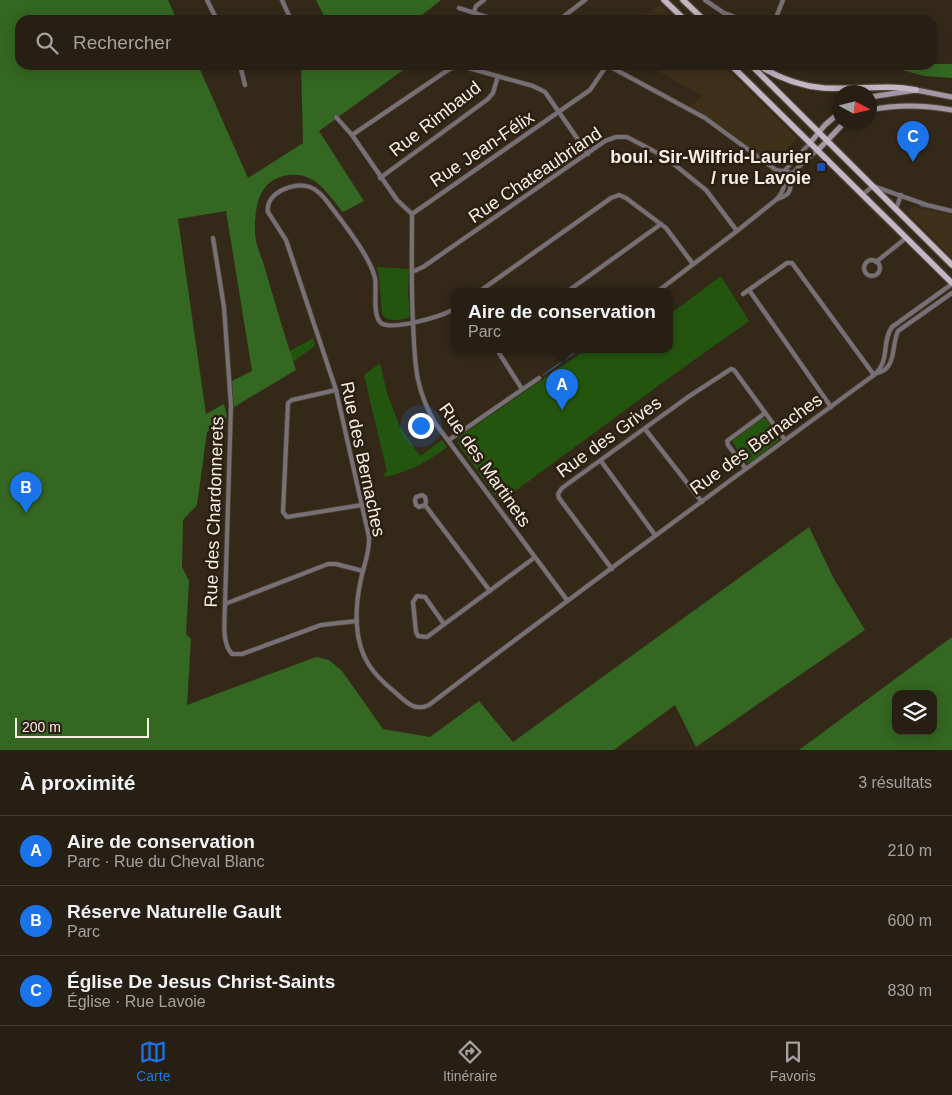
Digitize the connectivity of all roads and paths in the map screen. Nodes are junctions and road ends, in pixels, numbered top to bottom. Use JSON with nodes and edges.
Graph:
{"nodes":[{"id":1,"x":207,"y":0,"type":"edge"},
{"id":2,"x":282,"y":0,"type":"edge"},
{"id":3,"x":484,"y":0,"type":"edge"},
{"id":4,"x":585,"y":0,"type":"edge"},
{"id":5,"x":664,"y":0,"type":"edge"},
{"id":6,"x":682,"y":0,"type":"edge"},
{"id":7,"x":704,"y":0,"type":"edge"},
{"id":8,"x":783,"y":0,"type":"edge"},
{"id":9,"x":710,"y":2,"type":"edge"},
{"id":10,"x":459,"y":8,"type":"dead end"},
{"id":11,"x":474,"y":12,"type":"junction"},
{"id":12,"x":214,"y":15,"type":"edge"},
{"id":13,"x":289,"y":15,"type":"edge"},
{"id":14,"x":482,"y":15,"type":"edge"},
{"id":15,"x":566,"y":15,"type":"edge"},
{"id":16,"x":680,"y":15,"type":"edge"},
{"id":17,"x":698,"y":15,"type":"edge"},
{"id":18,"x":729,"y":15,"type":"edge"},
{"id":19,"x":777,"y":15,"type":"edge"},
{"id":20,"x":241,"y":70,"type":"edge"},
{"id":21,"x":451,"y":70,"type":"edge"},
{"id":22,"x":478,"y":70,"type":"edge"},
{"id":23,"x":604,"y":70,"type":"edge"},
{"id":24,"x":616,"y":70,"type":"edge"},
{"id":25,"x":736,"y":70,"type":"edge"},
{"id":26,"x":755,"y":70,"type":"edge"},
{"id":27,"x":767,"y":70,"type":"edge"},
{"id":28,"x":498,"y":76,"type":"junction"},
{"id":29,"x":245,"y":85,"type":"dead end"},
{"id":30,"x":916,"y":90,"type":"junction"},
{"id":31,"x":877,"y":96,"type":"edge"},
{"id":32,"x":952,"y":97,"type":"edge"},
{"id":33,"x":877,"y":108,"type":"edge"},
{"id":34,"x":952,"y":110,"type":"edge"},
{"id":35,"x":560,"y":112,"type":"junction"},
{"id":36,"x":336,"y":117,"type":"dead end"},
{"id":37,"x":832,"y":117,"type":"edge"},
{"id":38,"x":837,"y":130,"type":"edge"},
{"id":39,"x":818,"y":132,"type":"junction"},
{"id":40,"x":352,"y":134,"type":"junction"},
{"id":41,"x":828,"y":140,"type":"junction"},
{"id":42,"x":810,"y":143,"type":"junction"},
{"id":43,"x":818,"y":150,"type":"junction"},
{"id":44,"x":588,"y":154,"type":"junction"},
{"id":45,"x":784,"y":173,"type":"junction"},
{"id":46,"x":793,"y":174,"type":"junction"},
{"id":47,"x":380,"y":178,"type":"junction"},
{"id":48,"x":873,"y":186,"type":"junction"},
{"id":49,"x":862,"y":195,"type":"junction"},
{"id":50,"x":901,"y":195,"type":"junction"},
{"id":51,"x":776,"y":198,"type":"junction"},
{"id":52,"x":896,"y":209,"type":"junction"},
{"id":53,"x":952,"y":211,"type":"edge"},
{"id":54,"x":412,"y":214,"type":"junction"},
{"id":55,"x":661,"y":224,"type":"junction"},
{"id":56,"x":737,"y":231,"type":"junction"},
{"id":57,"x":213,"y":238,"type":"dead end"},
{"id":58,"x":906,"y":238,"type":"junction"},
{"id":59,"x":876,"y":262,"type":"junction"},
{"id":60,"x":693,"y":264,"type":"junction"},
{"id":61,"x":952,"y":265,"type":"edge"},
{"id":62,"x":412,"y":272,"type":"junction"},
{"id":63,"x":952,"y":284,"type":"edge"},
{"id":64,"x":484,"y":288,"type":"edge"},
{"id":65,"x":572,"y":288,"type":"edge"},
{"id":66,"x":662,"y":288,"type":"edge"},
{"id":67,"x":749,"y":290,"type":"junction"},
{"id":68,"x":952,"y":293,"type":"edge"},
{"id":69,"x":743,"y":294,"type":"dead end"},
{"id":70,"x":451,"y":310,"type":"edge"},
{"id":71,"x":413,"y":322,"type":"junction"},
{"id":72,"x":900,"y":322,"type":"junction"},
{"id":73,"x":904,"y":327,"type":"junction"},
{"id":74,"x":499,"y":353,"type":"edge"},
{"id":75,"x":876,"y":374,"type":"junction"},
{"id":76,"x":538,"y":378,"type":"dead end"},
{"id":77,"x":522,"y":389,"type":"junction"},
{"id":78,"x":336,"y":390,"type":"junction"},
{"id":79,"x":831,"y":406,"type":"junction"},
{"id":80,"x":765,"y":413,"type":"junction"},
{"id":81,"x":645,"y":429,"type":"junction"},
{"id":82,"x":449,"y":440,"type":"junction"},
{"id":83,"x":785,"y":440,"type":"junction"},
{"id":84,"x":601,"y":461,"type":"junction"},
{"id":85,"x":746,"y":469,"type":"junction"},
{"id":86,"x":702,"y":502,"type":"junction"},
{"id":87,"x":362,"y":505,"type":"junction"},
{"id":88,"x":425,"y":505,"type":"dead end"},
{"id":89,"x":655,"y":536,"type":"junction"},
{"id":90,"x":534,"y":558,"type":"junction"},
{"id":91,"x":612,"y":569,"type":"junction"},
{"id":92,"x":363,"y":571,"type":"junction"},
{"id":93,"x":490,"y":591,"type":"junction"},
{"id":94,"x":567,"y":600,"type":"junction"},
{"id":95,"x":225,"y":604,"type":"junction"},
{"id":96,"x":357,"y":621,"type":"junction"},
{"id":97,"x":444,"y":624,"type":"junction"}],
"edges":[{"from":1,"to":12,"type":"street"},
{"from":2,"to":13,"type":"street"},
{"from":3,"to":11,"type":"street"},
{"from":4,"to":15,"type":"street"},
{"from":5,"to":16,"type":"main road"},
{"from":6,"to":17,"type":"main road"},
{"from":7,"to":9,"type":"street"},
{"from":8,"to":19,"type":"street"},
{"from":9,"to":18,"type":"street"},
{"from":10,"to":11,"type":"street"},
{"from":11,"to":14,"type":"street"},
{"from":20,"to":29,"type":"street"},
{"from":21,"to":40,"type":"street"},
{"from":22,"to":28,"type":"street"},
{"from":23,"to":35,"type":"street","name":"Rue Jean-Félix"},
{"from":24,"to":45,"type":"street"},
{"from":25,"to":42,"type":"main road"},
{"from":26,"to":39,"type":"main road"},
{"from":27,"to":30,"type":"main road"},
{"from":28,"to":35,"type":"street"},
{"from":28,"to":47,"type":"street","name":"Rue Rimbaud"},
{"from":30,"to":31,"type":"street"},
{"from":30,"to":32,"type":"street"},
{"from":33,"to":34,"type":"street"},
{"from":35,"to":44,"type":"street"},
{"from":35,"to":54,"type":"street","name":"Rue Jean-Félix"},
{"from":36,"to":40,"type":"street"},
{"from":37,"to":39,"type":"street"},
{"from":38,"to":41,"type":"street"},
{"from":39,"to":41,"type":"main road"},
{"from":39,"to":42,"type":"street"},
{"from":40,"to":47,"type":"street"},
{"from":41,"to":43,"type":"street"},
{"from":41,"to":48,"type":"main road"},
{"from":42,"to":43,"type":"main road"},
{"from":42,"to":45,"type":"street"},
{"from":43,"to":46,"type":"street"},
{"from":43,"to":49,"type":"main road"},
{"from":44,"to":56,"type":"street","name":"Rue Chateaubriand"},
{"from":44,"to":62,"type":"street","name":"Rue Chateaubriand"},
{"from":45,"to":46,"type":"street"},
{"from":45,"to":51,"type":"street"},
{"from":46,"to":51,"type":"street"},
{"from":47,"to":54,"type":"street"},
{"from":48,"to":49,"type":"street"},
{"from":48,"to":50,"type":"street"},
{"from":48,"to":52,"type":"main road"},
{"from":49,"to":58,"type":"main road"},
{"from":50,"to":52,"type":"street"},
{"from":50,"to":53,"type":"street"},
{"from":51,"to":56,"type":"street"},
{"from":52,"to":61,"type":"main road"},
{"from":54,"to":62,"type":"street"},
{"from":55,"to":60,"type":"street"},
{"from":55,"to":64,"type":"street"},
{"from":55,"to":65,"type":"street"},
{"from":56,"to":60,"type":"street"},
{"from":57,"to":95,"type":"street","name":"Rue des Chardonnerets"},
{"from":58,"to":59,"type":"street"},
{"from":58,"to":63,"type":"main road"},
{"from":59,"to":59,"type":"street"},
{"from":60,"to":66,"type":"street"},
{"from":62,"to":71,"type":"street","name":"Rue des Martinets"},
{"from":63,"to":72,"type":"street"},
{"from":67,"to":69,"type":"street"},
{"from":67,"to":75,"type":"street"},
{"from":67,"to":79,"type":"street"},
{"from":68,"to":73,"type":"street","name":"Rue des Bernaches"},
{"from":70,"to":71,"type":"street"},
{"from":71,"to":78,"type":"street","name":"Rue des Bernaches"},
{"from":71,"to":82,"type":"street","name":"Rue des Martinets"},
{"from":72,"to":73,"type":"street"},
{"from":72,"to":75,"type":"street"},
{"from":73,"to":75,"type":"street","name":"Rue des Bernaches"},
{"from":74,"to":77,"type":"street"},
{"from":75,"to":79,"type":"street","name":"Rue des Bernaches"},
{"from":76,"to":77,"type":"street"},
{"from":77,"to":82,"type":"street"},
{"from":78,"to":87,"type":"street","name":"Rue des Bernaches"},
{"from":78,"to":87,"type":"street"},
{"from":79,"to":83,"type":"street","name":"Rue des Bernaches"},
{"from":80,"to":81,"type":"street","name":"Rue des Grives"},
{"from":80,"to":83,"type":"street"},
{"from":80,"to":85,"type":"street"},
{"from":81,"to":84,"type":"street","name":"Rue des Grives"},
{"from":81,"to":86,"type":"street"},
{"from":82,"to":90,"type":"street","name":"Rue des Martinets"},
{"from":83,"to":85,"type":"street","name":"Rue des Bernaches"},
{"from":84,"to":89,"type":"street"},
{"from":84,"to":91,"type":"street","name":"Rue des Grives"},
{"from":85,"to":86,"type":"street","name":"Rue des Bernaches"},
{"from":86,"to":89,"type":"street","name":"Rue des Bernaches"},
{"from":87,"to":92,"type":"street","name":"Rue des Bernaches"},
{"from":88,"to":93,"type":"street"},
{"from":89,"to":91,"type":"street","name":"Rue des Bernaches"},
{"from":90,"to":93,"type":"street"},
{"from":90,"to":94,"type":"street","name":"Rue des Martinets"},
{"from":91,"to":94,"type":"street","name":"Rue des Bernaches"},
{"from":92,"to":95,"type":"street"},
{"from":92,"to":96,"type":"street","name":"Rue des Bernaches"},
{"from":93,"to":97,"type":"street"},
{"from":94,"to":96,"type":"street","name":"Rue des Bernaches"},
{"from":95,"to":96,"type":"street","name":"Rue des Chardonnerets"},
{"from":97,"to":97,"type":"street"}]}
